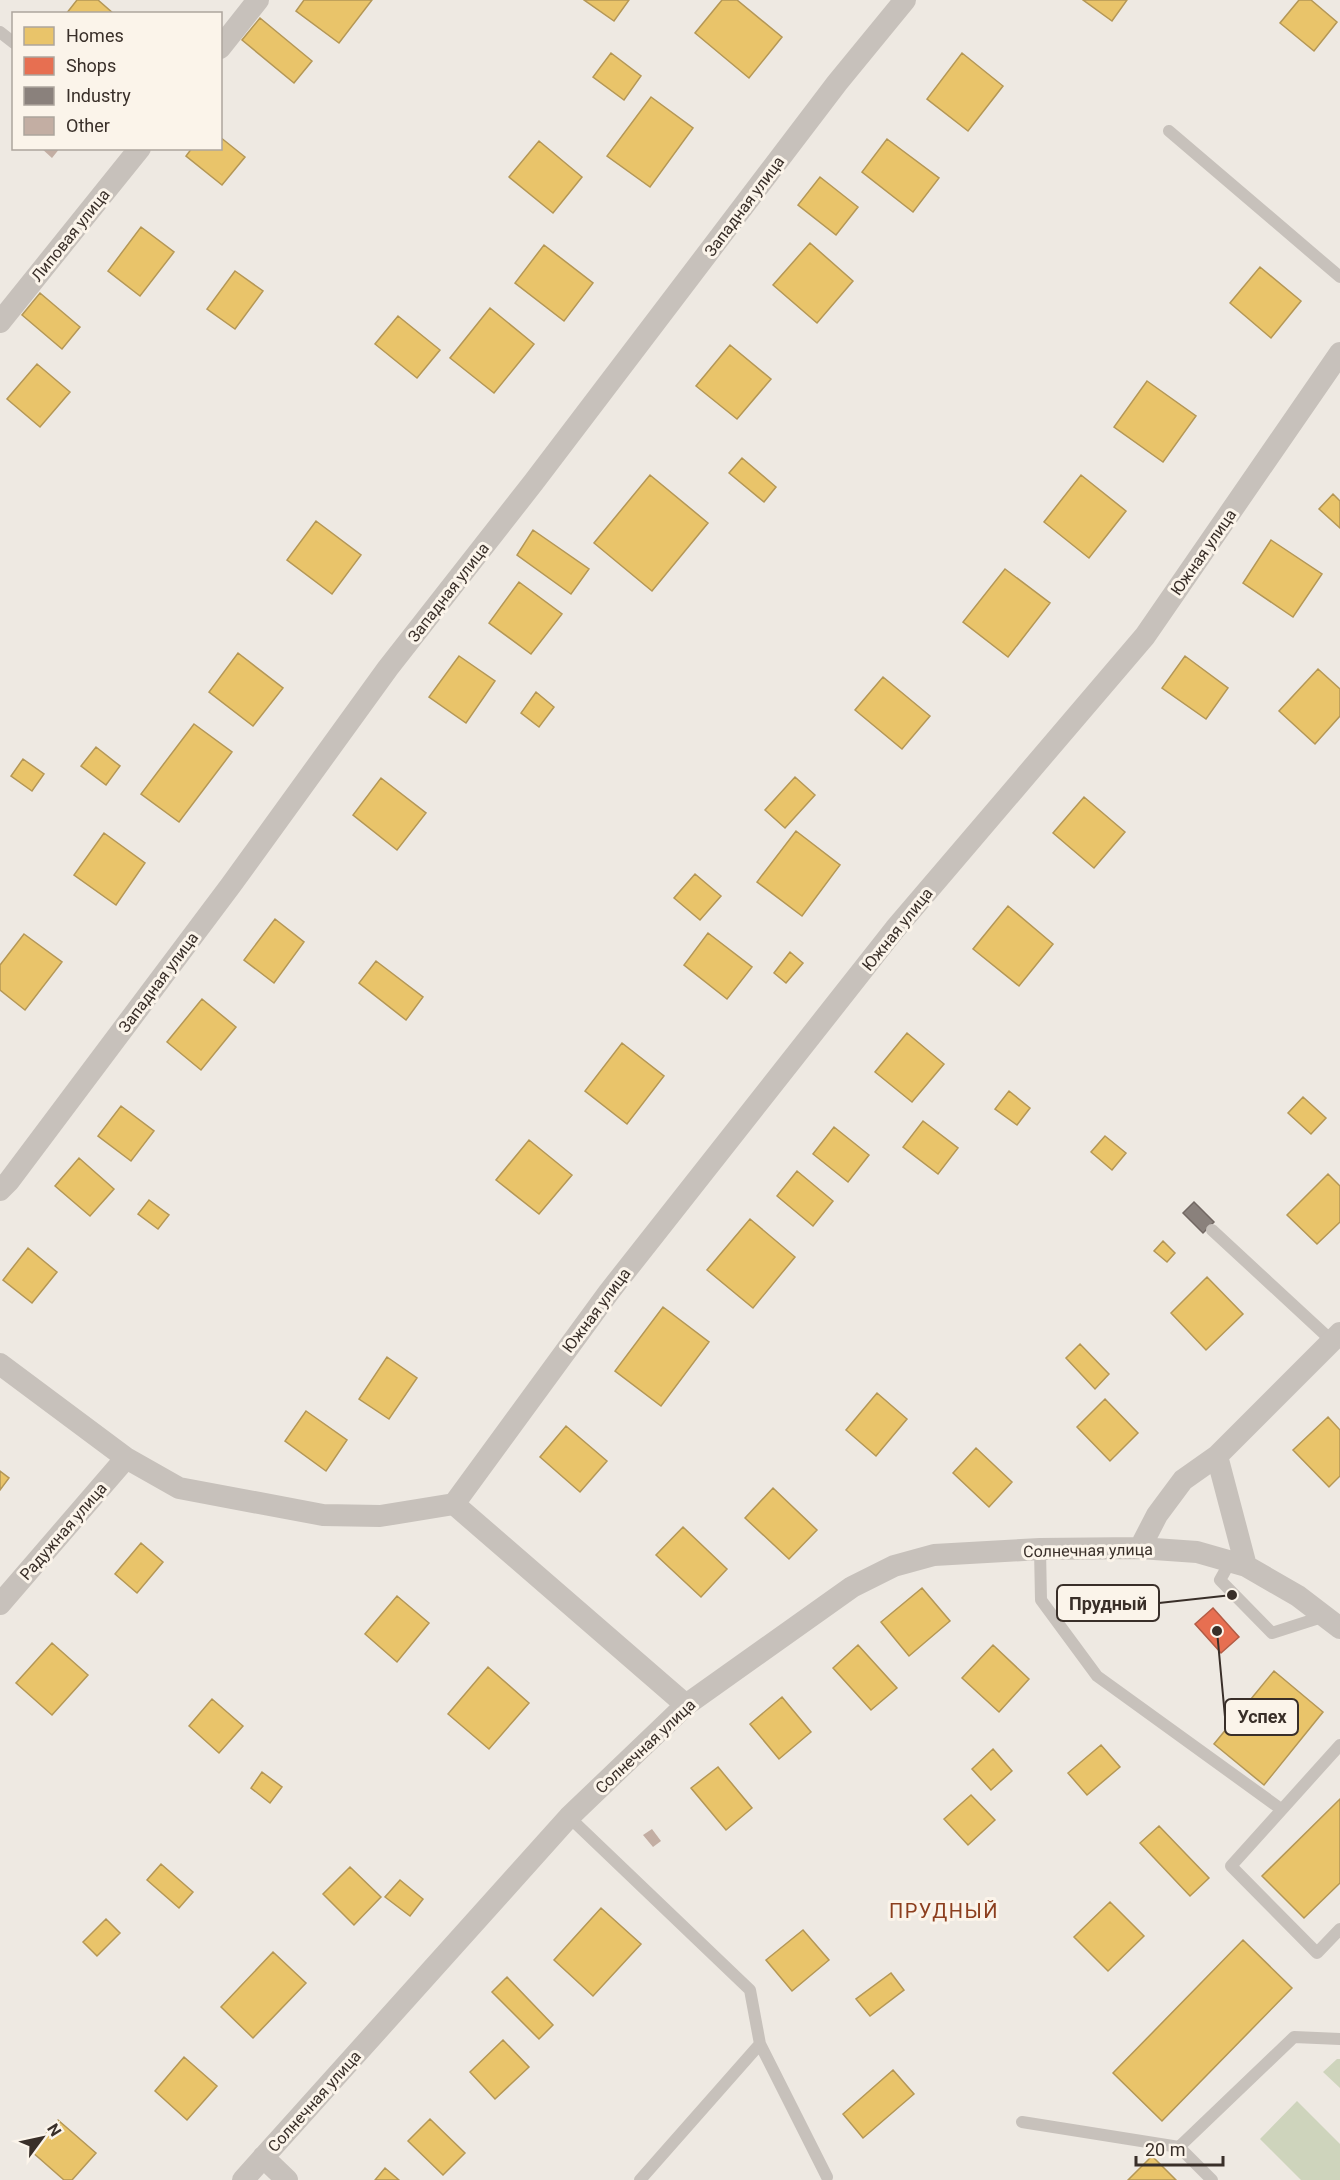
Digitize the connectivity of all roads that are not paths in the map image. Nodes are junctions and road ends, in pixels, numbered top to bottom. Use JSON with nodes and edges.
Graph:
{"nodes":[{"id":1,"x":258,"y":0,"type":"edge"},
{"id":2,"x":905,"y":0,"type":"edge"},
{"id":3,"x":0,"y":32,"type":"edge"},
{"id":4,"x":12,"y":41,"type":"edge"},
{"id":5,"x":222,"y":45,"type":"edge"},
{"id":6,"x":1169,"y":131,"type":"dead end"},
{"id":7,"x":139,"y":150,"type":"edge"},
{"id":8,"x":1340,"y":277,"type":"edge"},
{"id":9,"x":0,"y":322,"type":"edge"},
{"id":10,"x":1340,"y":353,"type":"edge"},
{"id":11,"x":0,"y":1190,"type":"edge"},
{"id":12,"x":1212,"y":1230,"type":"dead end"},
{"id":13,"x":1336,"y":1337,"type":"edge"},
{"id":14,"x":0,"y":1365,"type":"edge"},
{"id":15,"x":1217,"y":1456,"type":"junction"},
{"id":16,"x":126,"y":1458,"type":"junction"},
{"id":17,"x":454,"y":1504,"type":"junction"},
{"id":18,"x":1140,"y":1548,"type":"junction"},
{"id":19,"x":1040,"y":1549,"type":"junction"},
{"id":20,"x":1238,"y":1564,"type":"junction"},
{"id":21,"x":0,"y":1604,"type":"edge"},
{"id":22,"x":1333,"y":1622,"type":"edge"},
{"id":23,"x":686,"y":1705,"type":"junction"},
{"id":24,"x":1340,"y":1745,"type":"edge"},
{"id":25,"x":1281,"y":1809,"type":"junction"},
{"id":26,"x":569,"y":1817,"type":"junction"},
{"id":27,"x":1340,"y":1929,"type":"edge"},
{"id":28,"x":1340,"y":2039,"type":"edge"},
{"id":29,"x":760,"y":2044,"type":"junction"},
{"id":30,"x":1022,"y":2122,"type":"dead end"},
{"id":31,"x":1179,"y":2146,"type":"junction"},
{"id":32,"x":263,"y":2157,"type":"junction"},
{"id":33,"x":827,"y":2177,"type":"dead end"},
{"id":34,"x":243,"y":2180,"type":"edge"},
{"id":35,"x":287,"y":2180,"type":"edge"},
{"id":36,"x":640,"y":2180,"type":"edge"},
{"id":37,"x":1212,"y":2180,"type":"edge"}],
"edges":[{"from":1,"to":5,"type":"street"},
{"from":2,"to":11,"type":"street","name":"Западная улица"},
{"from":3,"to":4,"type":"lane"},
{"from":6,"to":8,"type":"lane"},
{"from":7,"to":9,"type":"street","name":"Липовая улица"},
{"from":10,"to":17,"type":"street","name":"Южная улица"},
{"from":12,"to":13,"type":"lane"},
{"from":13,"to":15,"type":"street"},
{"from":14,"to":16,"type":"street"},
{"from":15,"to":18,"type":"street"},
{"from":15,"to":20,"type":"street"},
{"from":16,"to":17,"type":"street"},
{"from":16,"to":21,"type":"street","name":"Радужная улица"},
{"from":17,"to":23,"type":"street"},
{"from":18,"to":19,"type":"street","name":"Солнечная улица"},
{"from":18,"to":20,"type":"street","name":"Солнечная улица"},
{"from":19,"to":23,"type":"street","name":"Солнечная улица"},
{"from":19,"to":25,"type":"lane"},
{"from":20,"to":22,"type":"street","name":"Солнечная улица"},
{"from":20,"to":22,"type":"lane"},
{"from":23,"to":26,"type":"street","name":"Солнечная улица"},
{"from":24,"to":25,"type":"lane"},
{"from":25,"to":27,"type":"lane"},
{"from":26,"to":29,"type":"lane"},
{"from":26,"to":32,"type":"street","name":"Солнечная улица"},
{"from":28,"to":31,"type":"lane"},
{"from":29,"to":33,"type":"lane"},
{"from":29,"to":36,"type":"lane"},
{"from":30,"to":31,"type":"lane"},
{"from":31,"to":37,"type":"lane"},
{"from":32,"to":34,"type":"street","name":"Солнечная улица"},
{"from":32,"to":35,"type":"street"}]}
